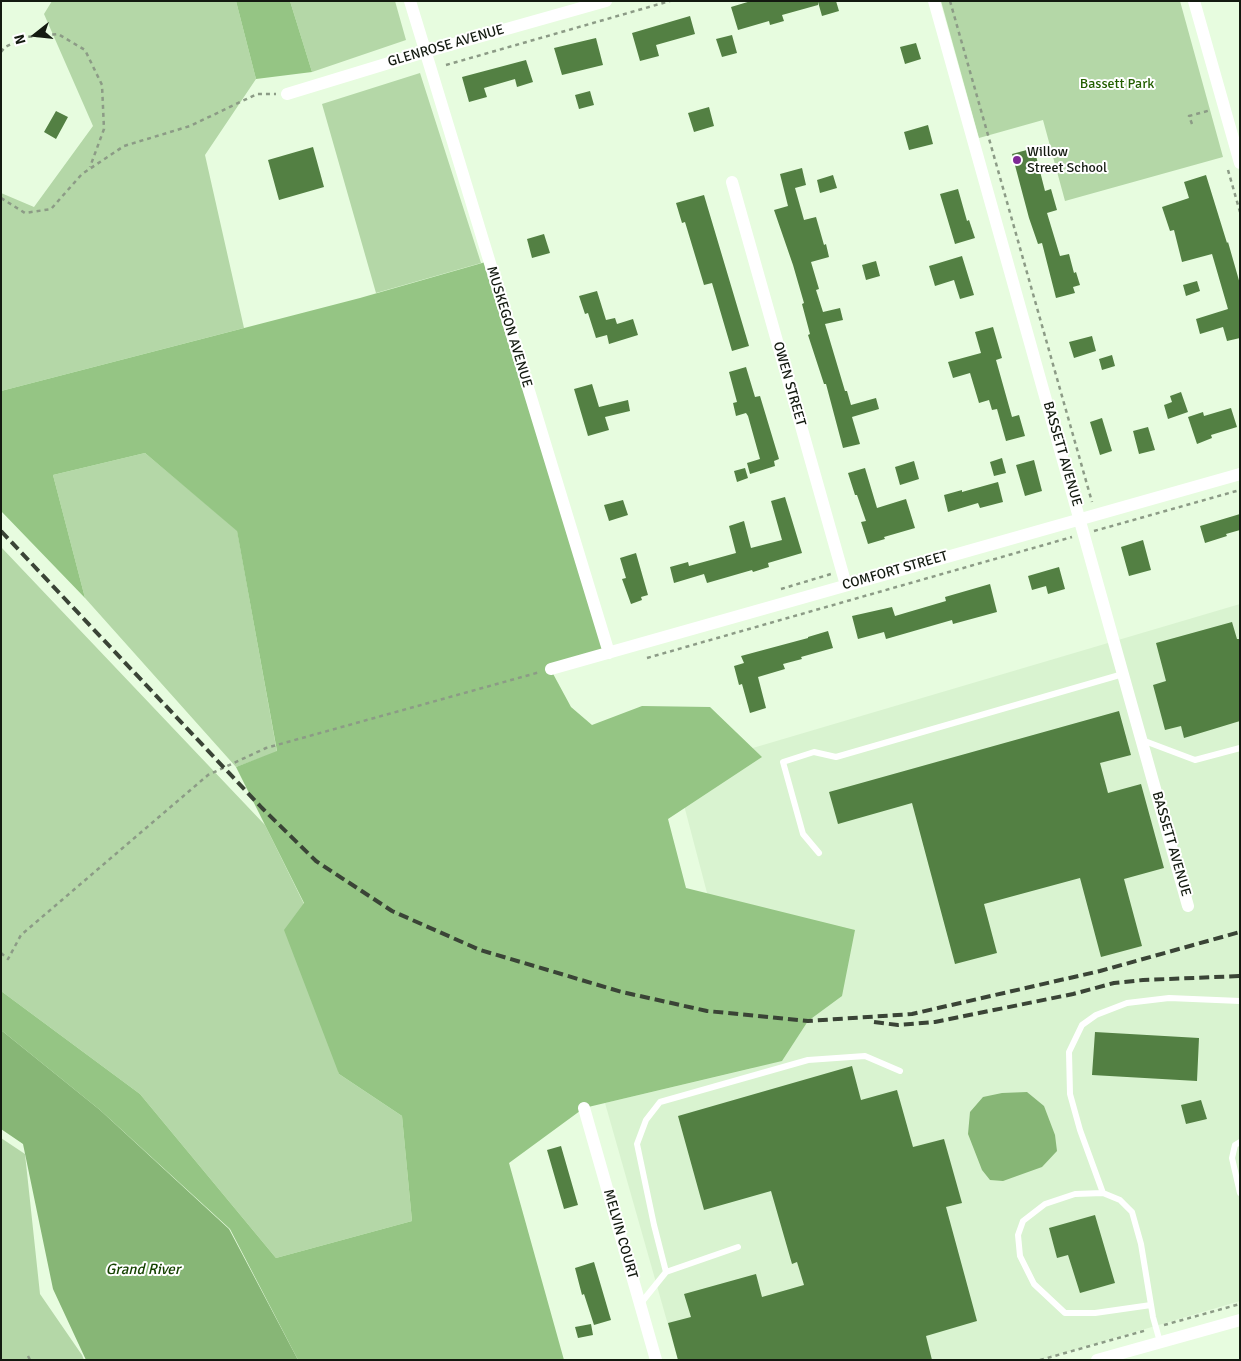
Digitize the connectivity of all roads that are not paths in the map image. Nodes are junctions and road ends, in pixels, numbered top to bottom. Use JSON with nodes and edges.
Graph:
{"nodes":[{"id":1,"x":410,"y":1,"type":"edge"},
{"id":2,"x":606,"y":1,"type":"edge"},
{"id":3,"x":934,"y":1,"type":"edge"},
{"id":4,"x":1194,"y":1,"type":"edge"},
{"id":5,"x":425,"y":52,"type":"junction"},
{"id":6,"x":287,"y":94,"type":"road end"},
{"id":7,"x":1237,"y":144,"type":"edge"},
{"id":8,"x":1240,"y":163,"type":"edge"},
{"id":9,"x":732,"y":182,"type":"dead end"},
{"id":10,"x":1240,"y":474,"type":"edge"},
{"id":11,"x":1080,"y":519,"type":"junction"},
{"id":12,"x":846,"y":585,"type":"junction"},
{"id":13,"x":609,"y":653,"type":"junction"},
{"id":14,"x":551,"y":669,"type":"road end"},
{"id":15,"x":1123,"y":674,"type":"junction"},
{"id":16,"x":1142,"y":740,"type":"junction"},
{"id":17,"x":1240,"y":748,"type":"edge"},
{"id":18,"x":819,"y":853,"type":"dead end"},
{"id":19,"x":1188,"y":906,"type":"dead end"},
{"id":20,"x":1240,"y":1001,"type":"edge"},
{"id":21,"x":900,"y":1071,"type":"dead end"},
{"id":22,"x":584,"y":1108,"type":"dead end"},
{"id":23,"x":1240,"y":1142,"type":"edge"},
{"id":24,"x":1104,"y":1193,"type":"junction"},
{"id":25,"x":1240,"y":1193,"type":"edge"},
{"id":26,"x":738,"y":1247,"type":"dead end"},
{"id":27,"x":666,"y":1272,"type":"junction"},
{"id":28,"x":640,"y":1304,"type":"junction"},
{"id":29,"x":1151,"y":1305,"type":"junction"},
{"id":30,"x":1240,"y":1320,"type":"edge"},
{"id":31,"x":1160,"y":1342,"type":"junction"},
{"id":32,"x":1106,"y":1359,"type":"edge"},
{"id":33,"x":656,"y":1360,"type":"edge"}],
"edges":[{"from":1,"to":5,"type":"street","name":"MUSKEGON AVENUE"},
{"from":2,"to":5,"type":"street","name":"GLENROSE AVENUE"},
{"from":3,"to":11,"type":"street","name":"BASSETT AVENUE"},
{"from":4,"to":7,"type":"street"},
{"from":5,"to":6,"type":"street","name":"GLENROSE AVENUE"},
{"from":5,"to":13,"type":"street","name":"MUSKEGON AVENUE"},
{"from":7,"to":8,"type":"street"},
{"from":9,"to":12,"type":"street","name":"OWEN STREET"},
{"from":10,"to":11,"type":"street","name":"COMFORT STREET"},
{"from":11,"to":12,"type":"street","name":"COMFORT STREET"},
{"from":11,"to":15,"type":"street","name":"BASSETT AVENUE"},
{"from":12,"to":13,"type":"street","name":"COMFORT STREET"},
{"from":13,"to":14,"type":"street","name":"COMFORT STREET"},
{"from":15,"to":16,"type":"street","name":"BASSETT AVENUE"},
{"from":15,"to":18,"type":"lane"},
{"from":16,"to":17,"type":"lane"},
{"from":16,"to":19,"type":"street","name":"BASSETT AVENUE"},
{"from":20,"to":24,"type":"lane"},
{"from":21,"to":27,"type":"lane"},
{"from":22,"to":28,"type":"street","name":"MELVIN COURT"},
{"from":23,"to":25,"type":"lane"},
{"from":24,"to":29,"type":"lane"},
{"from":24,"to":29,"type":"lane"},
{"from":26,"to":27,"type":"lane"},
{"from":27,"to":28,"type":"lane"},
{"from":28,"to":33,"type":"street","name":"MELVIN COURT"},
{"from":29,"to":31,"type":"lane"},
{"from":30,"to":31,"type":"street"},
{"from":31,"to":32,"type":"street"}]}
